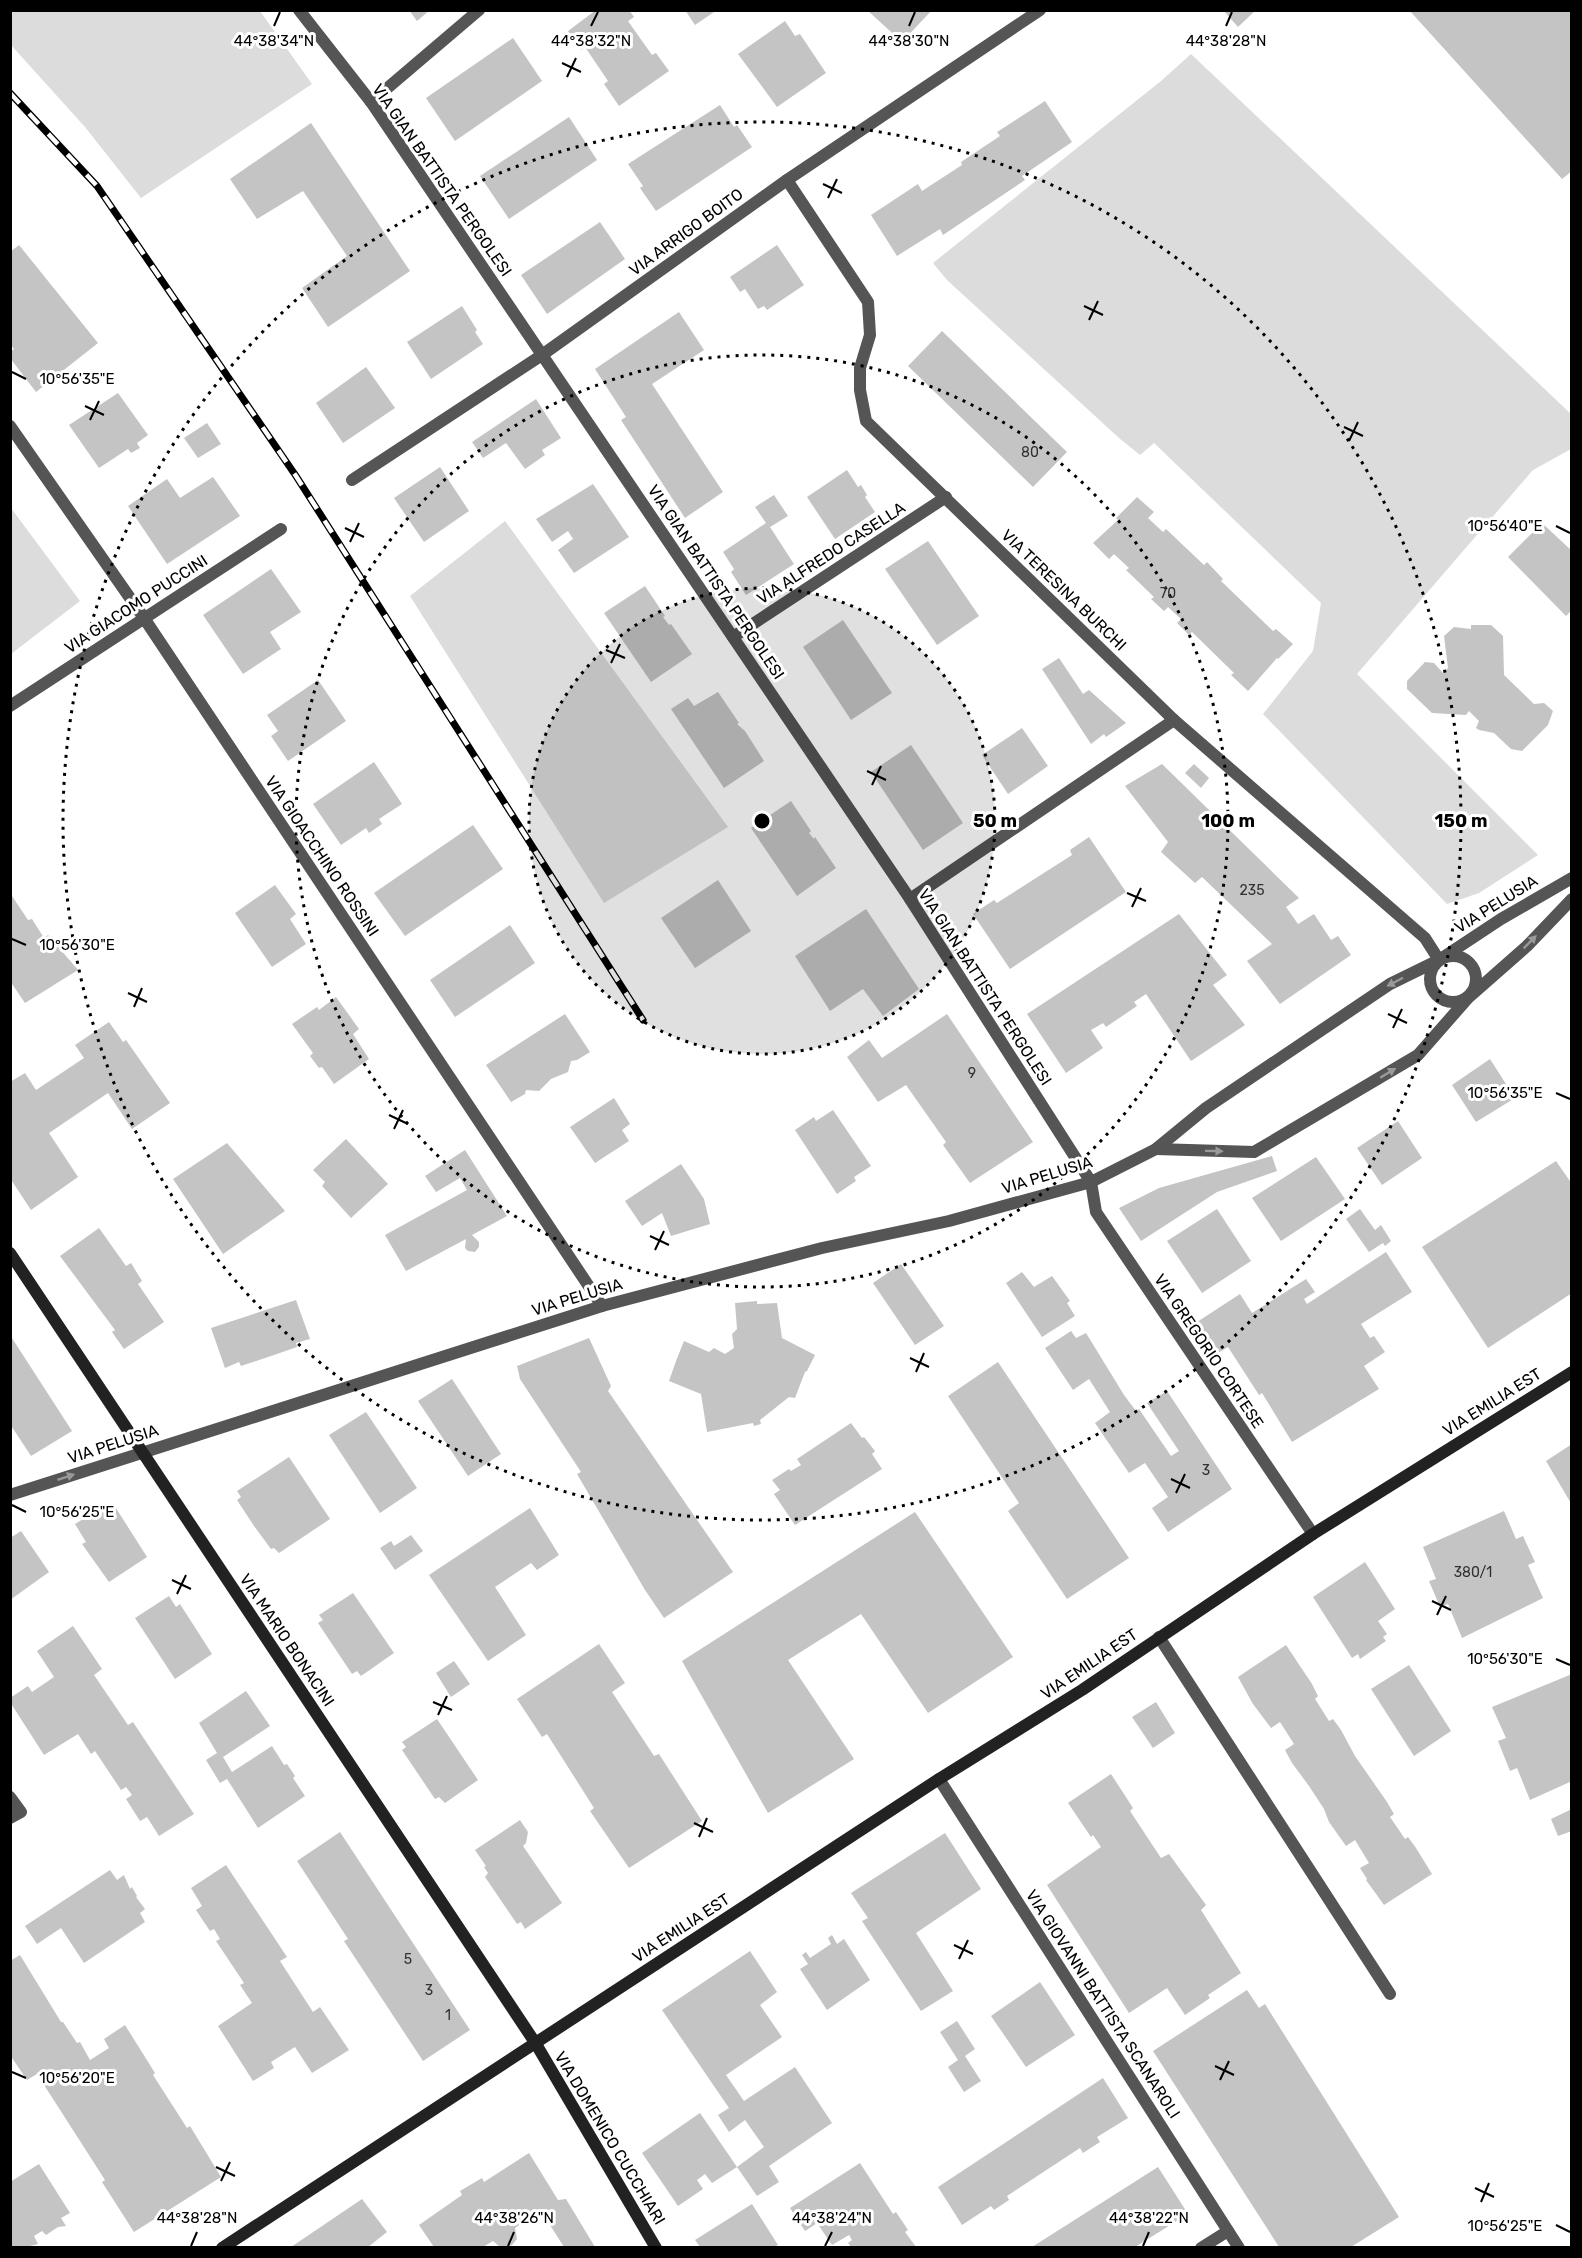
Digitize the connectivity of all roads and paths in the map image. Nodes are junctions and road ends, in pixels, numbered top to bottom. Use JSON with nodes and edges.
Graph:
{"nodes":[{"id":1,"x":298,"y":10,"type":"edge"},
{"id":2,"x":479,"y":10,"type":"edge"},
{"id":3,"x":1040,"y":10,"type":"edge"},
{"id":4,"x":370,"y":102,"type":"junction"},
{"id":5,"x":788,"y":180,"type":"junction"},
{"id":6,"x":542,"y":355,"type":"junction"},
{"id":7,"x":10,"y":426,"type":"edge"},
{"id":8,"x":352,"y":480,"type":"dead end"},
{"id":9,"x":946,"y":497,"type":"junction"},
{"id":10,"x":281,"y":529,"type":"dead end"},
{"id":11,"x":144,"y":618,"type":"junction"},
{"id":12,"x":733,"y":637,"type":"junction"},
{"id":13,"x":10,"y":706,"type":"edge"},
{"id":14,"x":1174,"y":720,"type":"junction"},
{"id":15,"x":1572,"y":878,"type":"edge"},
{"id":16,"x":910,"y":899,"type":"junction"},
{"id":17,"x":1572,"y":899,"type":"edge"},
{"id":18,"x":1438,"y":960,"type":"junction"},
{"id":19,"x":1468,"y":998,"type":"junction"},
{"id":20,"x":1156,"y":1149,"type":"junction"},
{"id":21,"x":1091,"y":1182,"type":"junction"},
{"id":22,"x":10,"y":1253,"type":"edge"},
{"id":23,"x":602,"y":1306,"type":"junction"},
{"id":24,"x":1572,"y":1372,"type":"edge"},
{"id":25,"x":142,"y":1451,"type":"junction"},
{"id":26,"x":10,"y":1495,"type":"edge"},
{"id":27,"x":1313,"y":1533,"type":"junction"},
{"id":28,"x":1159,"y":1636,"type":"junction"},
{"id":29,"x":939,"y":1779,"type":"junction"},
{"id":30,"x":10,"y":1797,"type":"edge"},
{"id":31,"x":10,"y":1818,"type":"edge"},
{"id":32,"x":1390,"y":1994,"type":"dead end"},
{"id":33,"x":536,"y":2044,"type":"junction"},
{"id":34,"x":1228,"y":2231,"type":"junction"},
{"id":35,"x":222,"y":2247,"type":"edge"},
{"id":36,"x":656,"y":2247,"type":"edge"},
{"id":37,"x":1201,"y":2247,"type":"edge"},
{"id":38,"x":1239,"y":2247,"type":"edge"}],
"edges":[{"from":1,"to":4,"type":"street","name":"VIA GIAN BATTISTA PERGOLESI"},
{"from":2,"to":4,"type":"street"},
{"from":3,"to":5,"type":"street","name":"VIA ARRIGO BOITO"},
{"from":4,"to":6,"type":"street","name":"VIA GIAN BATTISTA PERGOLESI"},
{"from":5,"to":6,"type":"street","name":"VIA ARRIGO BOITO"},
{"from":5,"to":9,"type":"street","name":"VIA TERESINA BURCHI"},
{"from":6,"to":8,"type":"street","name":"VIA ARRIGO BOITO"},
{"from":6,"to":12,"type":"street","name":"VIA GIAN BATTISTA PERGOLESI"},
{"from":7,"to":11,"type":"street","name":"VIA GIOACCHINO ROSSINI"},
{"from":9,"to":12,"type":"street","name":"VIA ALFREDO CASELLA"},
{"from":9,"to":14,"type":"street","name":"VIA TERESINA BURCHI"},
{"from":10,"to":11,"type":"street","name":"VIA GIACOMO PUCCINI"},
{"from":11,"to":13,"type":"street","name":"VIA GIACOMO PUCCINI"},
{"from":11,"to":23,"type":"street","name":"VIA GIOACCHINO ROSSINI"},
{"from":12,"to":16,"type":"street","name":"VIA GIAN BATTISTA PERGOLESI"},
{"from":14,"to":16,"type":"street"},
{"from":14,"to":18,"type":"street","name":"VIA TERESINA BURCHI"},
{"from":15,"to":18,"type":"street","name":"VIA PELUSIA"},
{"from":16,"to":21,"type":"street","name":"VIA GIAN BATTISTA PERGOLESI"},
{"from":19,"to":17,"type":"street","name":"VIA PELUSIA","one_way":true},
{"from":18,"to":19,"type":"street"},
{"from":18,"to":19,"type":"street","name":"VIA PELUSIA"},
{"from":18,"to":20,"type":"street","name":"VIA PELUSIA","one_way":true},
{"from":20,"to":19,"type":"street","name":"VIA PELUSIA","one_way":true},
{"from":20,"to":21,"type":"street","name":"VIA PELUSIA"},
{"from":21,"to":23,"type":"street","name":"VIA PELUSIA"},
{"from":21,"to":27,"type":"street","name":"VIA GREGORIO CORTESE"},
{"from":22,"to":25,"type":"street","name":"VIA MARIO BONACINI"},
{"from":23,"to":25,"type":"street","name":"VIA PELUSIA"},
{"from":24,"to":27,"type":"street","name":"VIA EMILIA EST"},
{"from":26,"to":25,"type":"street","name":"VIA PELUSIA","one_way":true},
{"from":25,"to":33,"type":"street","name":"VIA MARIO BONACINI"},
{"from":27,"to":28,"type":"street","name":"VIA EMILIA EST"},
{"from":28,"to":29,"type":"street","name":"VIA EMILIA EST"},
{"from":28,"to":32,"type":"street","name":"VIA EMILIA EST"},
{"from":29,"to":33,"type":"street","name":"VIA EMILIA EST"},
{"from":29,"to":34,"type":"street","name":"VIA GIOVANNI BATTISTA SCANAROLI"},
{"from":30,"to":31,"type":"street"},
{"from":33,"to":35,"type":"street","name":"VIA EMILIA EST"},
{"from":33,"to":36,"type":"street","name":"VIA DOMENICO CUCCHIARI"},
{"from":34,"to":37,"type":"street"},
{"from":34,"to":38,"type":"street","name":"VIA GIOVANNI BATTISTA SCANAROLI"}]}
